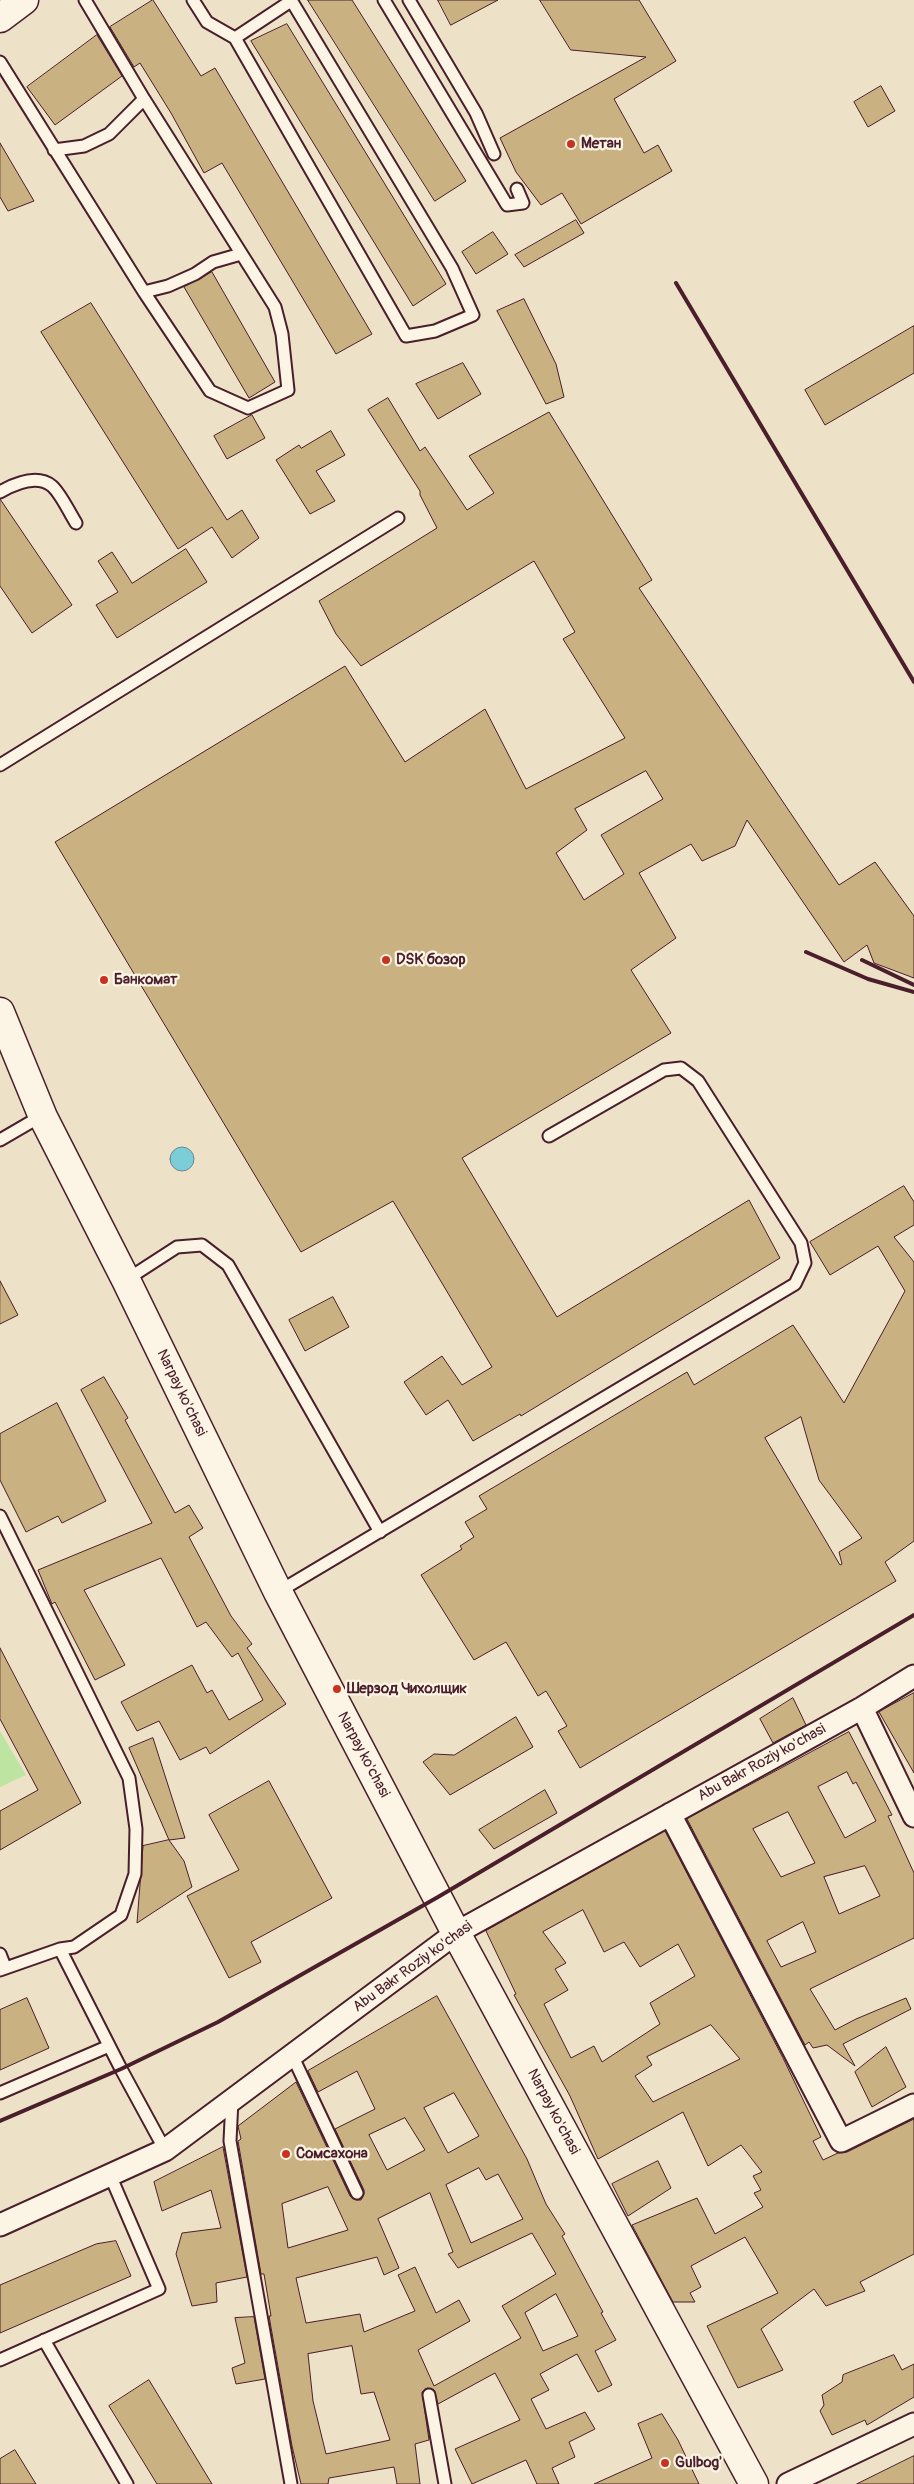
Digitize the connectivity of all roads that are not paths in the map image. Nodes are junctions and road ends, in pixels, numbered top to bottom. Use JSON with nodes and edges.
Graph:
{"nodes":[{"id":1,"x":24,"y":0,"type":"edge"},
{"id":2,"x":86,"y":0,"type":"edge"},
{"id":3,"x":193,"y":0,"type":"edge"},
{"id":4,"x":291,"y":0,"type":"edge"},
{"id":5,"x":384,"y":0,"type":"edge"},
{"id":6,"x":409,"y":0,"type":"edge"},
{"id":7,"x":0,"y":18,"type":"edge"},
{"id":8,"x":235,"y":38,"type":"junction"},
{"id":9,"x":0,"y":62,"type":"edge"},
{"id":10,"x":144,"y":99,"type":"junction"},
{"id":11,"x":54,"y":150,"type":"junction"},
{"id":12,"x":494,"y":154,"type":"dead end"},
{"id":13,"x":517,"y":188,"type":"dead end"},
{"id":14,"x":241,"y":254,"type":"junction"},
{"id":15,"x":144,"y":292,"type":"junction"},
{"id":16,"x":0,"y":492,"type":"edge"},
{"id":17,"x":398,"y":518,"type":"dead end"},
{"id":18,"x":76,"y":523,"type":"dead end"},
{"id":19,"x":0,"y":765,"type":"edge"},
{"id":20,"x":0,"y":1012,"type":"edge"},
{"id":21,"x":43,"y":1115,"type":"junction"},
{"id":22,"x":550,"y":1136,"type":"dead end"},
{"id":23,"x":0,"y":1140,"type":"edge"},
{"id":24,"x":126,"y":1280,"type":"junction"},
{"id":25,"x":0,"y":1516,"type":"edge"},
{"id":26,"x":380,"y":1532,"type":"junction"},
{"id":27,"x":278,"y":1592,"type":"junction"},
{"id":28,"x":914,"y":1676,"type":"edge"},
{"id":29,"x":862,"y":1708,"type":"junction"},
{"id":30,"x":670,"y":1814,"type":"junction"},
{"id":31,"x":914,"y":1816,"type":"edge"},
{"id":32,"x":456,"y":1933,"type":"junction"},
{"id":33,"x":60,"y":1949,"type":"junction"},
{"id":34,"x":0,"y":1954,"type":"edge"},
{"id":35,"x":3,"y":1968,"type":"edge"},
{"id":36,"x":109,"y":2046,"type":"junction"},
{"id":37,"x":292,"y":2055,"type":"junction"},
{"id":38,"x":0,"y":2093,"type":"edge"},
{"id":39,"x":232,"y":2100,"type":"junction"},
{"id":40,"x":914,"y":2105,"type":"edge"},
{"id":41,"x":165,"y":2150,"type":"junction"},
{"id":42,"x":110,"y":2175,"type":"junction"},
{"id":43,"x":357,"y":2193,"type":"dead end"},
{"id":44,"x":0,"y":2225,"type":"edge"},
{"id":45,"x":44,"y":2340,"type":"junction"},
{"id":46,"x":0,"y":2360,"type":"edge"},
{"id":47,"x":429,"y":2395,"type":"dead end"},
{"id":48,"x":914,"y":2424,"type":"edge"},
{"id":49,"x":127,"y":2484,"type":"edge"},
{"id":50,"x":291,"y":2484,"type":"edge"},
{"id":51,"x":445,"y":2484,"type":"edge"},
{"id":52,"x":754,"y":2484,"type":"edge"},
{"id":53,"x":788,"y":2484,"type":"edge"}],
"edges":[{"from":1,"to":7,"type":"main road"},
{"from":2,"to":10,"type":"lane"},
{"from":3,"to":8,"type":"lane"},
{"from":4,"to":8,"type":"lane"},
{"from":4,"to":8,"type":"lane"},
{"from":5,"to":13,"type":"lane"},
{"from":6,"to":12,"type":"lane"},
{"from":9,"to":11,"type":"lane"},
{"from":10,"to":11,"type":"lane"},
{"from":10,"to":14,"type":"lane"},
{"from":11,"to":15,"type":"lane"},
{"from":14,"to":15,"type":"lane"},
{"from":14,"to":15,"type":"lane"},
{"from":16,"to":18,"type":"lane"},
{"from":17,"to":19,"type":"lane"},
{"from":20,"to":21,"type":"main road","name":"Narpay ko'chasi"},
{"from":21,"to":23,"type":"lane"},
{"from":21,"to":24,"type":"main road","name":"Narpay ko'chasi"},
{"from":22,"to":26,"type":"lane"},
{"from":24,"to":26,"type":"lane"},
{"from":24,"to":27,"type":"main road","name":"Narpay ko'chasi"},
{"from":25,"to":33,"type":"lane"},
{"from":26,"to":27,"type":"lane"},
{"from":27,"to":32,"type":"main road","name":"Narpay ko'chasi"},
{"from":28,"to":29,"type":"street","name":"Abu Bakr Roziy ko'chasi"},
{"from":29,"to":30,"type":"street","name":"Abu Bakr Roziy ko'chasi"},
{"from":29,"to":31,"type":"street"},
{"from":30,"to":32,"type":"street","name":"Abu Bakr Roziy ko'chasi"},
{"from":30,"to":40,"type":"street"},
{"from":32,"to":37,"type":"street","name":"Abu Bakr Roziy ko'chasi"},
{"from":32,"to":52,"type":"main road","name":"Narpay ko'chasi"},
{"from":33,"to":35,"type":"lane"},
{"from":33,"to":36,"type":"lane"},
{"from":34,"to":35,"type":"lane"},
{"from":36,"to":38,"type":"lane"},
{"from":36,"to":41,"type":"lane"},
{"from":37,"to":39,"type":"street","name":"Abu Bakr Roziy ko'chasi"},
{"from":37,"to":43,"type":"lane"},
{"from":39,"to":41,"type":"street","name":"Abu Bakr Roziy ko'chasi"},
{"from":39,"to":50,"type":"lane"},
{"from":41,"to":42,"type":"street","name":"Abu Bakr Roziy ko'chasi"},
{"from":42,"to":44,"type":"street","name":"Abu Bakr Roziy ko'chasi"},
{"from":42,"to":45,"type":"lane"},
{"from":45,"to":46,"type":"lane"},
{"from":45,"to":49,"type":"lane"},
{"from":47,"to":51,"type":"lane"},
{"from":48,"to":53,"type":"street"}]}
